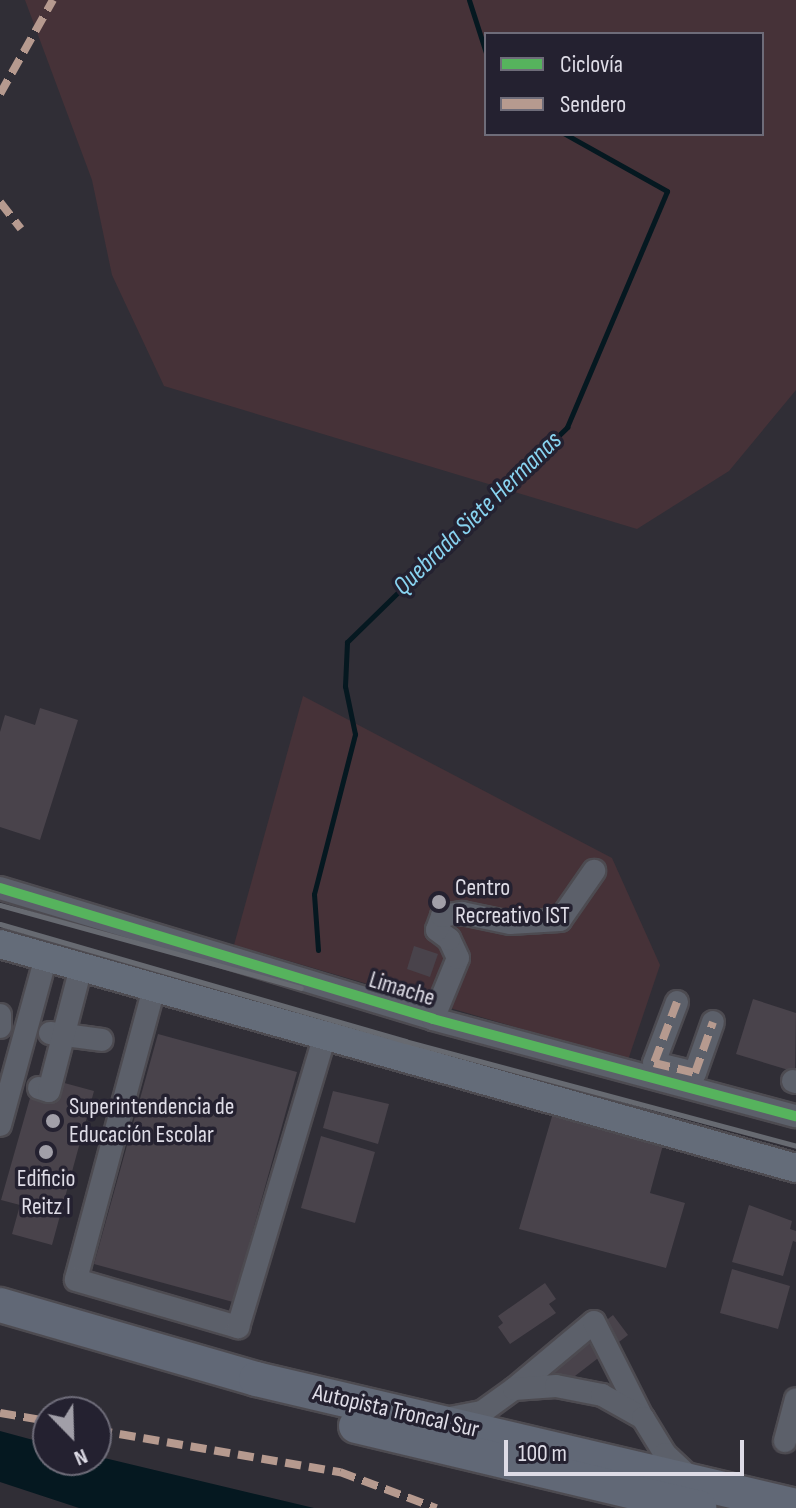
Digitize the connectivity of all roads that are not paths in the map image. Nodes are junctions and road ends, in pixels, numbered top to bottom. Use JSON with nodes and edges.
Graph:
{"nodes":[{"id":1,"x":594,"y":871,"type":"dead end"},
{"id":2,"x":0,"y":888,"type":"edge"},
{"id":3,"x":1,"y":949,"type":"edge"},
{"id":4,"x":46,"y":957,"type":"junction"},
{"id":5,"x":81,"y":967,"type":"junction"},
{"id":6,"x":154,"y":988,"type":"junction"},
{"id":7,"x":677,"y":1002,"type":"dead end"},
{"id":8,"x":0,"y":1015,"type":"edge"},
{"id":9,"x":433,"y":1019,"type":"junction"},
{"id":10,"x":713,"y":1022,"type":"dead end"},
{"id":11,"x":0,"y":1027,"type":"edge"},
{"id":12,"x":64,"y":1033,"type":"junction"},
{"id":13,"x":325,"y":1036,"type":"junction"},
{"id":14,"x":102,"y":1040,"type":"dead end"},
{"id":15,"x":666,"y":1074,"type":"junction"},
{"id":16,"x":39,"y":1078,"type":"dead end"},
{"id":17,"x":796,"y":1116,"type":"edge"},
{"id":18,"x":0,"y":1125,"type":"edge"},
{"id":19,"x":796,"y":1168,"type":"edge"},
{"id":20,"x":0,"y":1305,"type":"edge"},
{"id":21,"x":0,"y":1330,"type":"edge"},
{"id":22,"x":514,"y":1389,"type":"junction"},
{"id":23,"x":796,"y":1399,"type":"edge"},
{"id":24,"x":643,"y":1418,"type":"junction"},
{"id":25,"x":433,"y":1419,"type":"junction"},
{"id":26,"x":785,"y":1441,"type":"dead end"},
{"id":27,"x":697,"y":1494,"type":"edge"},
{"id":28,"x":796,"y":1506,"type":"edge"}],
"edges":[{"from":1,"to":9,"type":"street"},
{"from":2,"to":9,"type":"street","name":"Limache"},
{"from":3,"to":4,"type":"main road"},
{"from":4,"to":5,"type":"main road"},
{"from":4,"to":18,"type":"street"},
{"from":5,"to":6,"type":"main road"},
{"from":5,"to":12,"type":"street"},
{"from":6,"to":13,"type":"main road"},
{"from":6,"to":13,"type":"street"},
{"from":7,"to":15,"type":"street"},
{"from":8,"to":11,"type":"street"},
{"from":9,"to":15,"type":"street","name":"Limache"},
{"from":10,"to":15,"type":"street"},
{"from":12,"to":14,"type":"street"},
{"from":12,"to":16,"type":"street"},
{"from":13,"to":19,"type":"main road"},
{"from":15,"to":17,"type":"street","name":"Limache"},
{"from":20,"to":25,"type":"highway","name":"Autopista Troncal Sur"},
{"from":21,"to":27,"type":"highway","name":"Autopista Troncal Sur"},
{"from":22,"to":24,"type":"street"},
{"from":22,"to":24,"type":"street"},
{"from":22,"to":25,"type":"street"},
{"from":23,"to":26,"type":"street"},
{"from":24,"to":27,"type":"street"},
{"from":25,"to":27,"type":"highway","name":"Autopista Troncal Sur"},
{"from":27,"to":28,"type":"highway","name":"Autopista Troncal Sur"}]}
